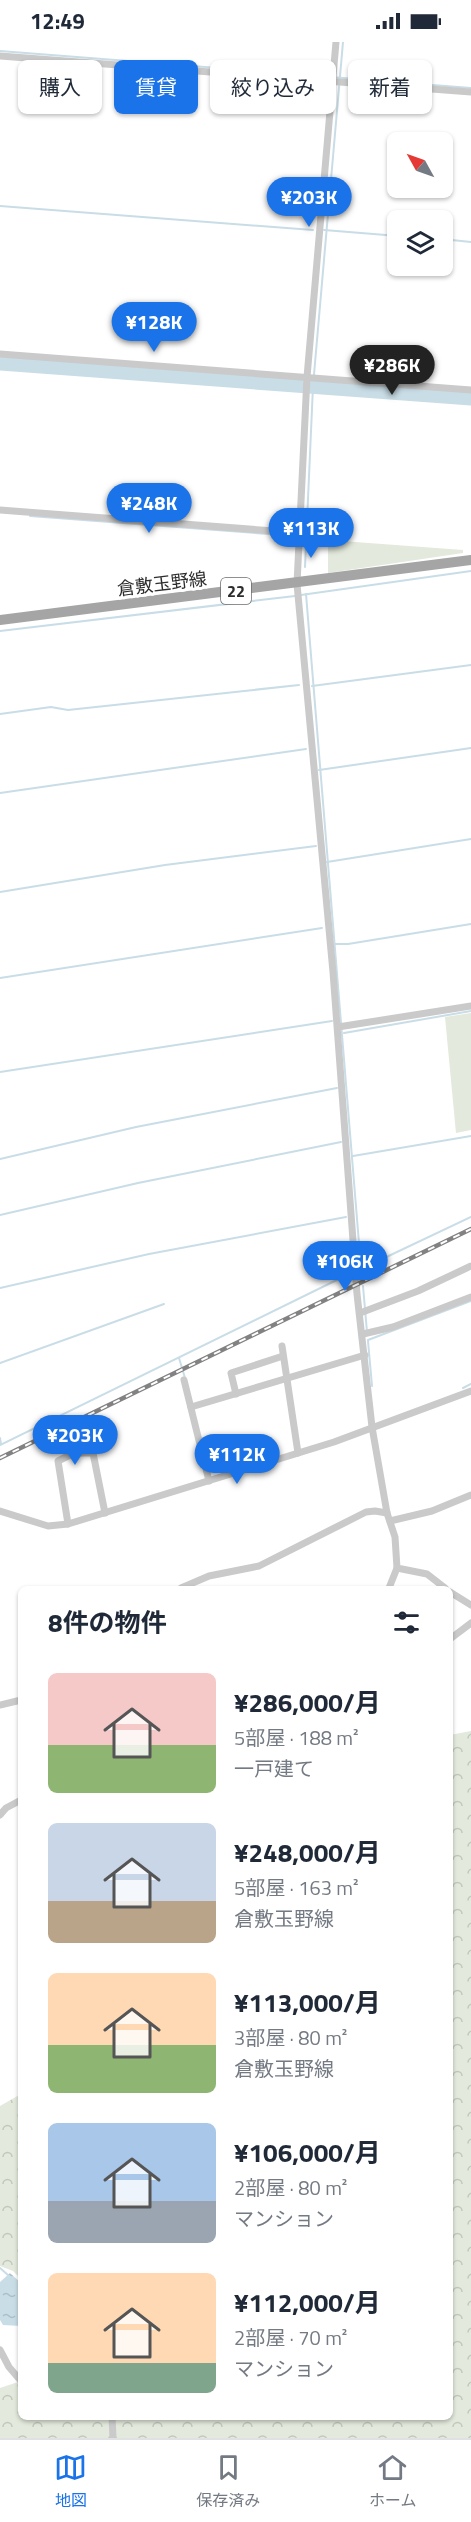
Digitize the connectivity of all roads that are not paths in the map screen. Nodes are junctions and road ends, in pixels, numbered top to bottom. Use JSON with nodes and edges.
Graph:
{"nodes":[{"id":1,"x":336,"y":42,"type":"edge"},
{"id":2,"x":0,"y":56,"type":"edge"},
{"id":3,"x":336,"y":60,"type":"edge"},
{"id":4,"x":210,"y":70,"type":"edge"},
{"id":5,"x":336,"y":79,"type":"edge"},
{"id":6,"x":471,"y":92,"type":"edge"},
{"id":7,"x":332,"y":114,"type":"edge"},
{"id":8,"x":0,"y":354,"type":"edge"},
{"id":9,"x":310,"y":378,"type":"junction"},
{"id":10,"x":471,"y":390,"type":"edge"},
{"id":11,"x":0,"y":510,"type":"edge"},
{"id":12,"x":300,"y":533,"type":"junction"},
{"id":13,"x":471,"y":560,"type":"edge"},
{"id":14,"x":298,"y":592,"type":"junction"},
{"id":15,"x":0,"y":620,"type":"edge"},
{"id":16,"x":471,"y":1006,"type":"edge"},
{"id":17,"x":341,"y":1027,"type":"junction"},
{"id":18,"x":471,"y":1266,"type":"edge"},
{"id":19,"x":471,"y":1297,"type":"edge"},
{"id":20,"x":364,"y":1312,"type":"junction"},
{"id":21,"x":366,"y":1334,"type":"junction"},
{"id":22,"x":282,"y":1346,"type":"dead end"},
{"id":23,"x":365,"y":1355,"type":"junction"},
{"id":24,"x":283,"y":1356,"type":"junction"},
{"id":25,"x":286,"y":1379,"type":"junction"},
{"id":26,"x":184,"y":1380,"type":"dead end"},
{"id":27,"x":471,"y":1391,"type":"edge"},
{"id":28,"x":236,"y":1394,"type":"junction"},
{"id":29,"x":191,"y":1407,"type":"junction"},
{"id":30,"x":372,"y":1427,"type":"junction"},
{"id":31,"x":298,"y":1453,"type":"junction"},
{"id":32,"x":209,"y":1481,"type":"junction"},
{"id":33,"x":471,"y":1495,"type":"edge"},
{"id":34,"x":0,"y":1511,"type":"edge"},
{"id":35,"x":105,"y":1513,"type":"junction"},
{"id":36,"x":387,"y":1514,"type":"junction"},
{"id":37,"x":390,"y":1521,"type":"junction"},
{"id":38,"x":68,"y":1524,"type":"junction"},
{"id":39,"x":397,"y":1568,"type":"junction"},
{"id":40,"x":186,"y":1586,"type":"edge"},
{"id":41,"x":390,"y":1586,"type":"edge"},
{"id":42,"x":443,"y":1586,"type":"edge"},
{"id":43,"x":453,"y":1594,"type":"edge"},
{"id":44,"x":471,"y":1605,"type":"edge"},
{"id":45,"x":471,"y":1623,"type":"edge"},
{"id":46,"x":453,"y":1637,"type":"edge"},
{"id":47,"x":18,"y":1701,"type":"edge"},
{"id":48,"x":0,"y":1705,"type":"edge"},
{"id":49,"x":18,"y":1802,"type":"edge"},
{"id":50,"x":0,"y":1815,"type":"edge"},
{"id":51,"x":0,"y":2350,"type":"edge"},
{"id":52,"x":18,"y":2378,"type":"edge"},
{"id":53,"x":112,"y":2420,"type":"edge"},
{"id":54,"x":113,"y":2438,"type":"edge"}],
"edges":[{"from":1,"to":3,"type":"street"},
{"from":2,"to":4,"type":"street"},
{"from":5,"to":6,"type":"street"},
{"from":7,"to":9,"type":"street"},
{"from":8,"to":9,"type":"street"},
{"from":9,"to":10,"type":"street"},
{"from":9,"to":12,"type":"street"},
{"from":11,"to":12,"type":"street"},
{"from":12,"to":14,"type":"street"},
{"from":13,"to":14,"type":"main road","name":"倉敷玉野線","number":"22"},
{"from":14,"to":15,"type":"main road","name":"倉敷玉野線","number":"22"},
{"from":14,"to":17,"type":"street"},
{"from":16,"to":17,"type":"street"},
{"from":17,"to":20,"type":"street"},
{"from":18,"to":20,"type":"street"},
{"from":19,"to":21,"type":"street"},
{"from":20,"to":21,"type":"street"},
{"from":21,"to":23,"type":"street"},
{"from":22,"to":24,"type":"street"},
{"from":23,"to":25,"type":"street"},
{"from":23,"to":30,"type":"street"},
{"from":24,"to":25,"type":"street"},
{"from":24,"to":28,"type":"street"},
{"from":25,"to":28,"type":"street"},
{"from":25,"to":31,"type":"street"},
{"from":26,"to":29,"type":"street"},
{"from":27,"to":30,"type":"street"},
{"from":28,"to":29,"type":"street"},
{"from":29,"to":32,"type":"street"},
{"from":30,"to":31,"type":"street"},
{"from":30,"to":36,"type":"street"},
{"from":31,"to":32,"type":"street"},
{"from":32,"to":35,"type":"street"},
{"from":33,"to":37,"type":"street"},
{"from":34,"to":38,"type":"street"},
{"from":35,"to":38,"type":"street"},
{"from":35,"to":38,"type":"street"},
{"from":36,"to":37,"type":"street"},
{"from":36,"to":40,"type":"street"},
{"from":37,"to":39,"type":"street"},
{"from":39,"to":41,"type":"street"},
{"from":39,"to":42,"type":"street"},
{"from":43,"to":44,"type":"street"},
{"from":45,"to":46,"type":"street"},
{"from":47,"to":48,"type":"street"},
{"from":49,"to":50,"type":"street"},
{"from":51,"to":52,"type":"street"},
{"from":53,"to":54,"type":"street"}]}
